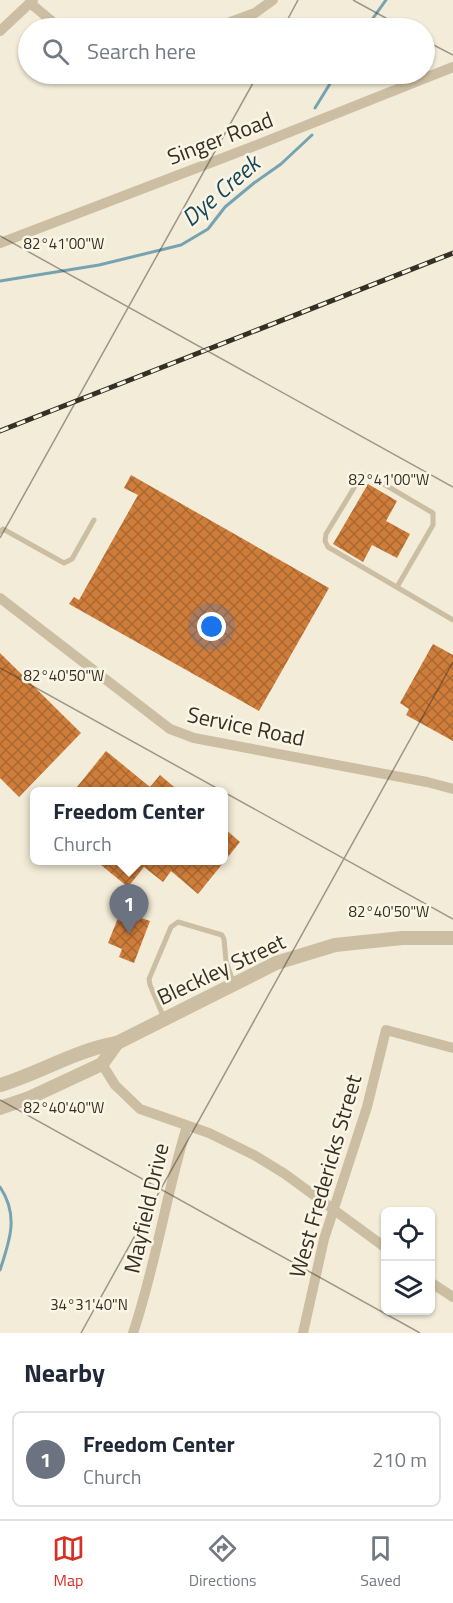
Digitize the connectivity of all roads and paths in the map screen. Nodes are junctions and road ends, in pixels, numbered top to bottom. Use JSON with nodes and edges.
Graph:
{"nodes":[{"id":1,"x":273,"y":0,"type":"edge"},
{"id":2,"x":31,"y":1,"type":"edge"},
{"id":3,"x":49,"y":18,"type":"edge"},
{"id":4,"x":241,"y":18,"type":"edge"},
{"id":5,"x":0,"y":31,"type":"edge"},
{"id":6,"x":453,"y":68,"type":"edge"},
{"id":7,"x":435,"y":75,"type":"edge"},
{"id":8,"x":412,"y":84,"type":"edge"},
{"id":9,"x":0,"y":243,"type":"edge"},
{"id":10,"x":94,"y":520,"type":"dead end"},
{"id":11,"x":0,"y":532,"type":"edge"},
{"id":12,"x":397,"y":587,"type":"junction"},
{"id":13,"x":0,"y":598,"type":"edge"},
{"id":14,"x":453,"y":620,"type":"edge"},
{"id":15,"x":453,"y":789,"type":"edge"},
{"id":16,"x":453,"y":938,"type":"edge"},
{"id":17,"x":233,"y":983,"type":"junction"},
{"id":18,"x":164,"y":1018,"type":"junction"},
{"id":19,"x":117,"y":1042,"type":"junction"},
{"id":20,"x":453,"y":1048,"type":"edge"},
{"id":21,"x":102,"y":1064,"type":"junction"},
{"id":22,"x":0,"y":1085,"type":"edge"},
{"id":23,"x":0,"y":1108,"type":"edge"},
{"id":24,"x":187,"y":1126,"type":"junction"},
{"id":25,"x":332,"y":1209,"type":"junction"},
{"id":26,"x":381,"y":1244,"type":"edge"},
{"id":27,"x":435,"y":1285,"type":"edge"},
{"id":28,"x":453,"y":1297,"type":"edge"},
{"id":29,"x":133,"y":1333,"type":"edge"},
{"id":30,"x":303,"y":1333,"type":"edge"}],
"edges":[{"from":1,"to":4,"type":"street"},
{"from":2,"to":3,"type":"street"},
{"from":2,"to":5,"type":"street"},
{"from":6,"to":7,"type":"street","name":"Singer Road"},
{"from":8,"to":9,"type":"street","name":"Singer Road"},
{"from":10,"to":11,"type":"lane"},
{"from":12,"to":12,"type":"lane"},
{"from":12,"to":14,"type":"lane"},
{"from":13,"to":15,"type":"street","name":"Service Road"},
{"from":16,"to":17,"type":"street","name":"Bleckley Street"},
{"from":17,"to":18,"type":"street","name":"Bleckley Street"},
{"from":17,"to":18,"type":"lane"},
{"from":18,"to":19,"type":"street","name":"Bleckley Street"},
{"from":19,"to":21,"type":"street","name":"Bleckley Street"},
{"from":19,"to":22,"type":"street","name":"Bleckley Street"},
{"from":20,"to":25,"type":"street","name":"West Fredericks Street"},
{"from":21,"to":23,"type":"street"},
{"from":21,"to":24,"type":"street"},
{"from":24,"to":25,"type":"street"},
{"from":24,"to":29,"type":"street","name":"Mayfield Drive"},
{"from":25,"to":26,"type":"street"},
{"from":25,"to":30,"type":"street","name":"West Fredericks Street"},
{"from":27,"to":28,"type":"street"}]}
